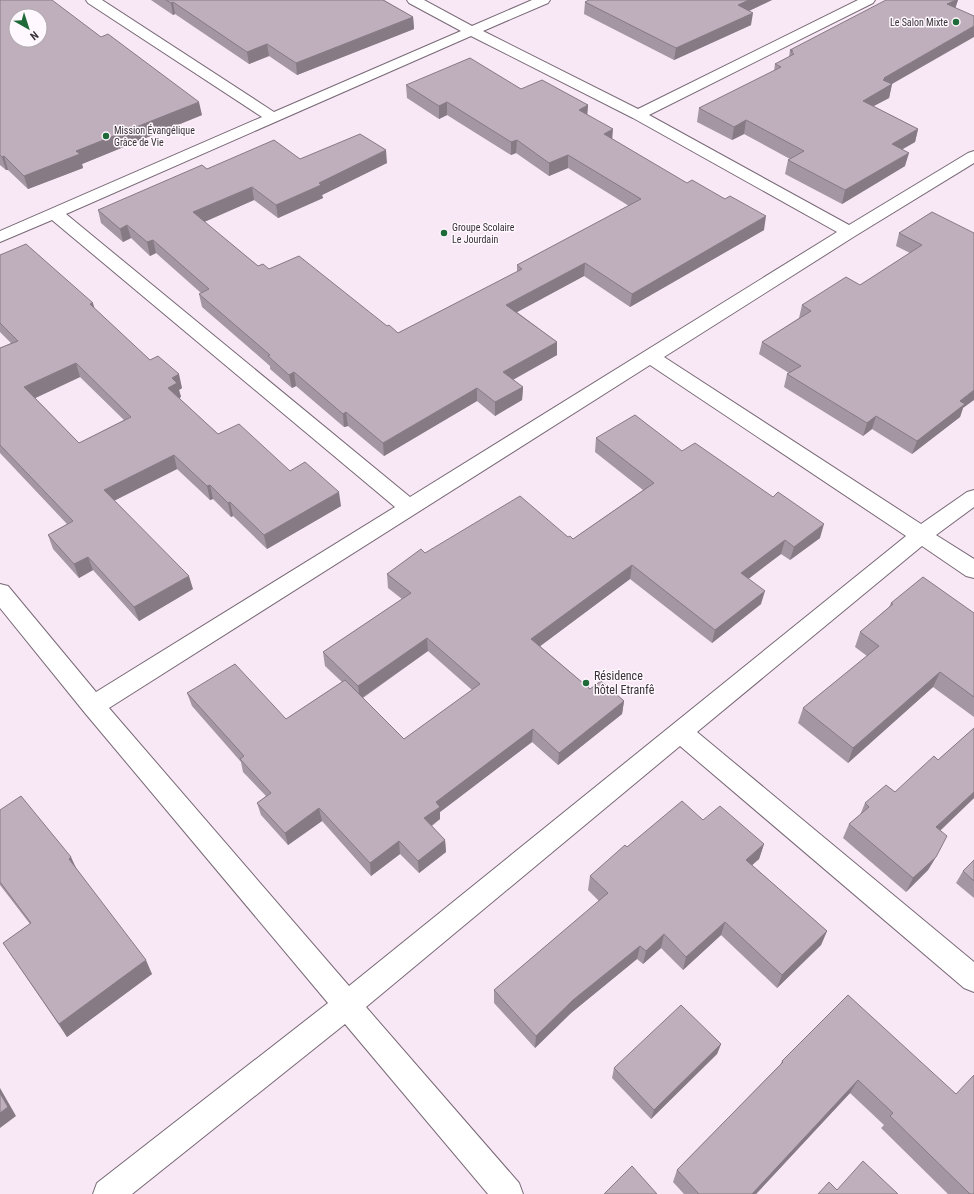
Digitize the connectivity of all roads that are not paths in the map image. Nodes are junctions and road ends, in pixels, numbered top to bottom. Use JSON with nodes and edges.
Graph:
{"nodes":[{"id":1,"x":93,"y":0,"type":"edge"},
{"id":2,"x":414,"y":0,"type":"edge"},
{"id":3,"x":543,"y":0,"type":"edge"},
{"id":4,"x":868,"y":0,"type":"edge"},
{"id":5,"x":471,"y":31,"type":"junction"},
{"id":6,"x":638,"y":115,"type":"junction"},
{"id":7,"x":273,"y":118,"type":"junction"},
{"id":8,"x":974,"y":156,"type":"edge"},
{"id":9,"x":55,"y":214,"type":"junction"},
{"id":10,"x":849,"y":232,"type":"junction"},
{"id":11,"x":0,"y":237,"type":"edge"},
{"id":12,"x":651,"y":357,"type":"junction"},
{"id":13,"x":974,"y":497,"type":"edge"},
{"id":14,"x":410,"y":508,"type":"junction"},
{"id":15,"x":921,"y":535,"type":"junction"},
{"id":16,"x":974,"y":570,"type":"edge"},
{"id":17,"x":0,"y":592,"type":"edge"},
{"id":18,"x":92,"y":706,"type":"junction"},
{"id":19,"x":680,"y":732,"type":"junction"},
{"id":20,"x":974,"y":979,"type":"edge"},
{"id":21,"x":347,"y":1005,"type":"junction"},
{"id":22,"x":108,"y":1194,"type":"edge"},
{"id":23,"x":508,"y":1194,"type":"edge"}],
"edges":[{"from":1,"to":7,"type":"street"},
{"from":2,"to":5,"type":"street"},
{"from":3,"to":5,"type":"street"},
{"from":4,"to":6,"type":"street"},
{"from":5,"to":6,"type":"street"},
{"from":5,"to":7,"type":"street"},
{"from":6,"to":10,"type":"street"},
{"from":7,"to":9,"type":"street"},
{"from":8,"to":10,"type":"street"},
{"from":9,"to":11,"type":"street"},
{"from":9,"to":14,"type":"street"},
{"from":10,"to":12,"type":"street"},
{"from":12,"to":14,"type":"street"},
{"from":12,"to":15,"type":"street"},
{"from":13,"to":15,"type":"street"},
{"from":14,"to":18,"type":"street"},
{"from":15,"to":16,"type":"street"},
{"from":15,"to":19,"type":"street"},
{"from":17,"to":18,"type":"street"},
{"from":18,"to":21,"type":"street"},
{"from":19,"to":20,"type":"street"},
{"from":19,"to":21,"type":"street"},
{"from":21,"to":22,"type":"street"},
{"from":21,"to":23,"type":"street"}]}
